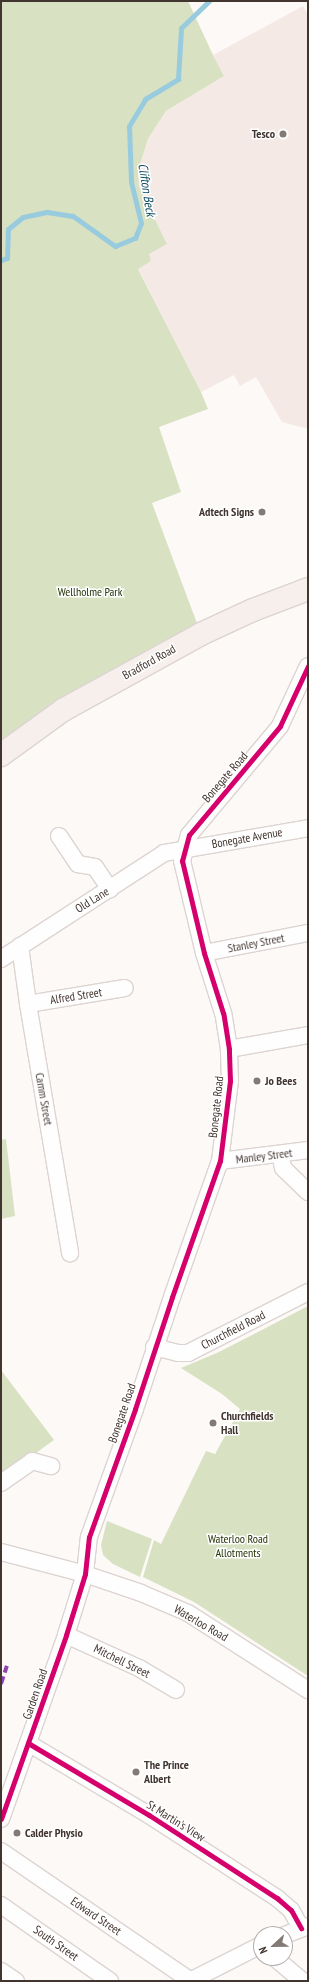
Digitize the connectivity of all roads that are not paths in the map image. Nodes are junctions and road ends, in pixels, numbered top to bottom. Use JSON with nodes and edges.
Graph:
{"nodes":[{"id":1,"x":308,"y":589,"type":"edge"},
{"id":2,"x":308,"y":666,"type":"edge"},
{"id":3,"x":1,"y":755,"type":"edge"},
{"id":4,"x":308,"y":828,"type":"edge"},
{"id":5,"x":59,"y":836,"type":"dead end"},
{"id":6,"x":186,"y":848,"type":"junction"},
{"id":7,"x":110,"y":889,"type":"junction"},
{"id":8,"x":308,"y":933,"type":"edge"},
{"id":9,"x":20,"y":946,"type":"junction"},
{"id":10,"x":204,"y":953,"type":"junction"},
{"id":11,"x":1,"y":959,"type":"edge"},
{"id":12,"x":125,"y":988,"type":"dead end"},
{"id":13,"x":28,"y":1004,"type":"junction"},
{"id":14,"x":308,"y":1035,"type":"edge"},
{"id":15,"x":229,"y":1048,"type":"junction"},
{"id":16,"x":308,"y":1150,"type":"edge"},
{"id":17,"x":280,"y":1154,"type":"junction"},
{"id":18,"x":220,"y":1162,"type":"junction"},
{"id":19,"x":308,"y":1192,"type":"edge"},
{"id":20,"x":70,"y":1253,"type":"dead end"},
{"id":21,"x":308,"y":1292,"type":"edge"},
{"id":22,"x":154,"y":1347,"type":"junction"},
{"id":23,"x":51,"y":1466,"type":"dead end"},
{"id":24,"x":1,"y":1483,"type":"edge"},
{"id":25,"x":1,"y":1552,"type":"edge"},
{"id":26,"x":85,"y":1574,"type":"junction"},
{"id":27,"x":66,"y":1636,"type":"junction"},
{"id":28,"x":176,"y":1690,"type":"dead end"},
{"id":29,"x":308,"y":1690,"type":"edge"},
{"id":30,"x":28,"y":1743,"type":"junction"},
{"id":31,"x":7,"y":1780,"type":"edge"},
{"id":32,"x":1,"y":1819,"type":"edge"},
{"id":33,"x":1,"y":1851,"type":"edge"},
{"id":34,"x":1,"y":1905,"type":"edge"},
{"id":35,"x":304,"y":1927,"type":"edge"},
{"id":36,"x":293,"y":1932,"type":"edge"},
{"id":37,"x":253,"y":1950,"type":"edge"},
{"id":38,"x":284,"y":1966,"type":"edge"},
{"id":39,"x":1,"y":1971,"type":"edge"},
{"id":40,"x":16,"y":1981,"type":"edge"},
{"id":41,"x":110,"y":1981,"type":"edge"},
{"id":42,"x":191,"y":1981,"type":"edge"},
{"id":43,"x":302,"y":1981,"type":"edge"}],
"edges":[{"from":1,"to":3,"type":"main road","name":"Bradford Road"},
{"from":2,"to":6,"type":"street","name":"Bonegate Road"},
{"from":4,"to":6,"type":"street","name":"Bonegate Avenue"},
{"from":5,"to":7,"type":"street"},
{"from":6,"to":7,"type":"street","name":"Old Lane"},
{"from":6,"to":10,"type":"street","name":"Bonegate Road"},
{"from":7,"to":9,"type":"street","name":"Old Lane"},
{"from":8,"to":10,"type":"street","name":"Stanley Street"},
{"from":9,"to":11,"type":"street","name":"Old Lane"},
{"from":9,"to":13,"type":"street","name":"Camm Street"},
{"from":10,"to":15,"type":"street","name":"Bonegate Road"},
{"from":12,"to":13,"type":"street","name":"Alfred Street"},
{"from":13,"to":20,"type":"street","name":"Camm Street"},
{"from":14,"to":15,"type":"street"},
{"from":15,"to":18,"type":"street","name":"Bonegate Road"},
{"from":16,"to":17,"type":"street","name":"Manley Street"},
{"from":17,"to":18,"type":"street","name":"Manley Street"},
{"from":17,"to":19,"type":"street"},
{"from":18,"to":22,"type":"street","name":"Bonegate Road"},
{"from":21,"to":22,"type":"street","name":"Churchfield Road"},
{"from":22,"to":26,"type":"street","name":"Bonegate Road"},
{"from":23,"to":24,"type":"street"},
{"from":25,"to":26,"type":"street","name":"Waterloo Road"},
{"from":26,"to":27,"type":"street","name":"Garden Road"},
{"from":26,"to":29,"type":"street","name":"Waterloo Road"},
{"from":27,"to":28,"type":"street","name":"Mitchell Street"},
{"from":27,"to":30,"type":"street","name":"Garden Road"},
{"from":30,"to":31,"type":"street","name":"Garden Road"},
{"from":30,"to":35,"type":"street","name":"St Martin's View"},
{"from":31,"to":32,"type":"street","name":"Garden Road"},
{"from":33,"to":42,"type":"street","name":"Edward Street"},
{"from":34,"to":41,"type":"street","name":"South Street"},
{"from":35,"to":36,"type":"street"},
{"from":37,"to":42,"type":"street"},
{"from":38,"to":43,"type":"street"},
{"from":39,"to":40,"type":"street"}]}
